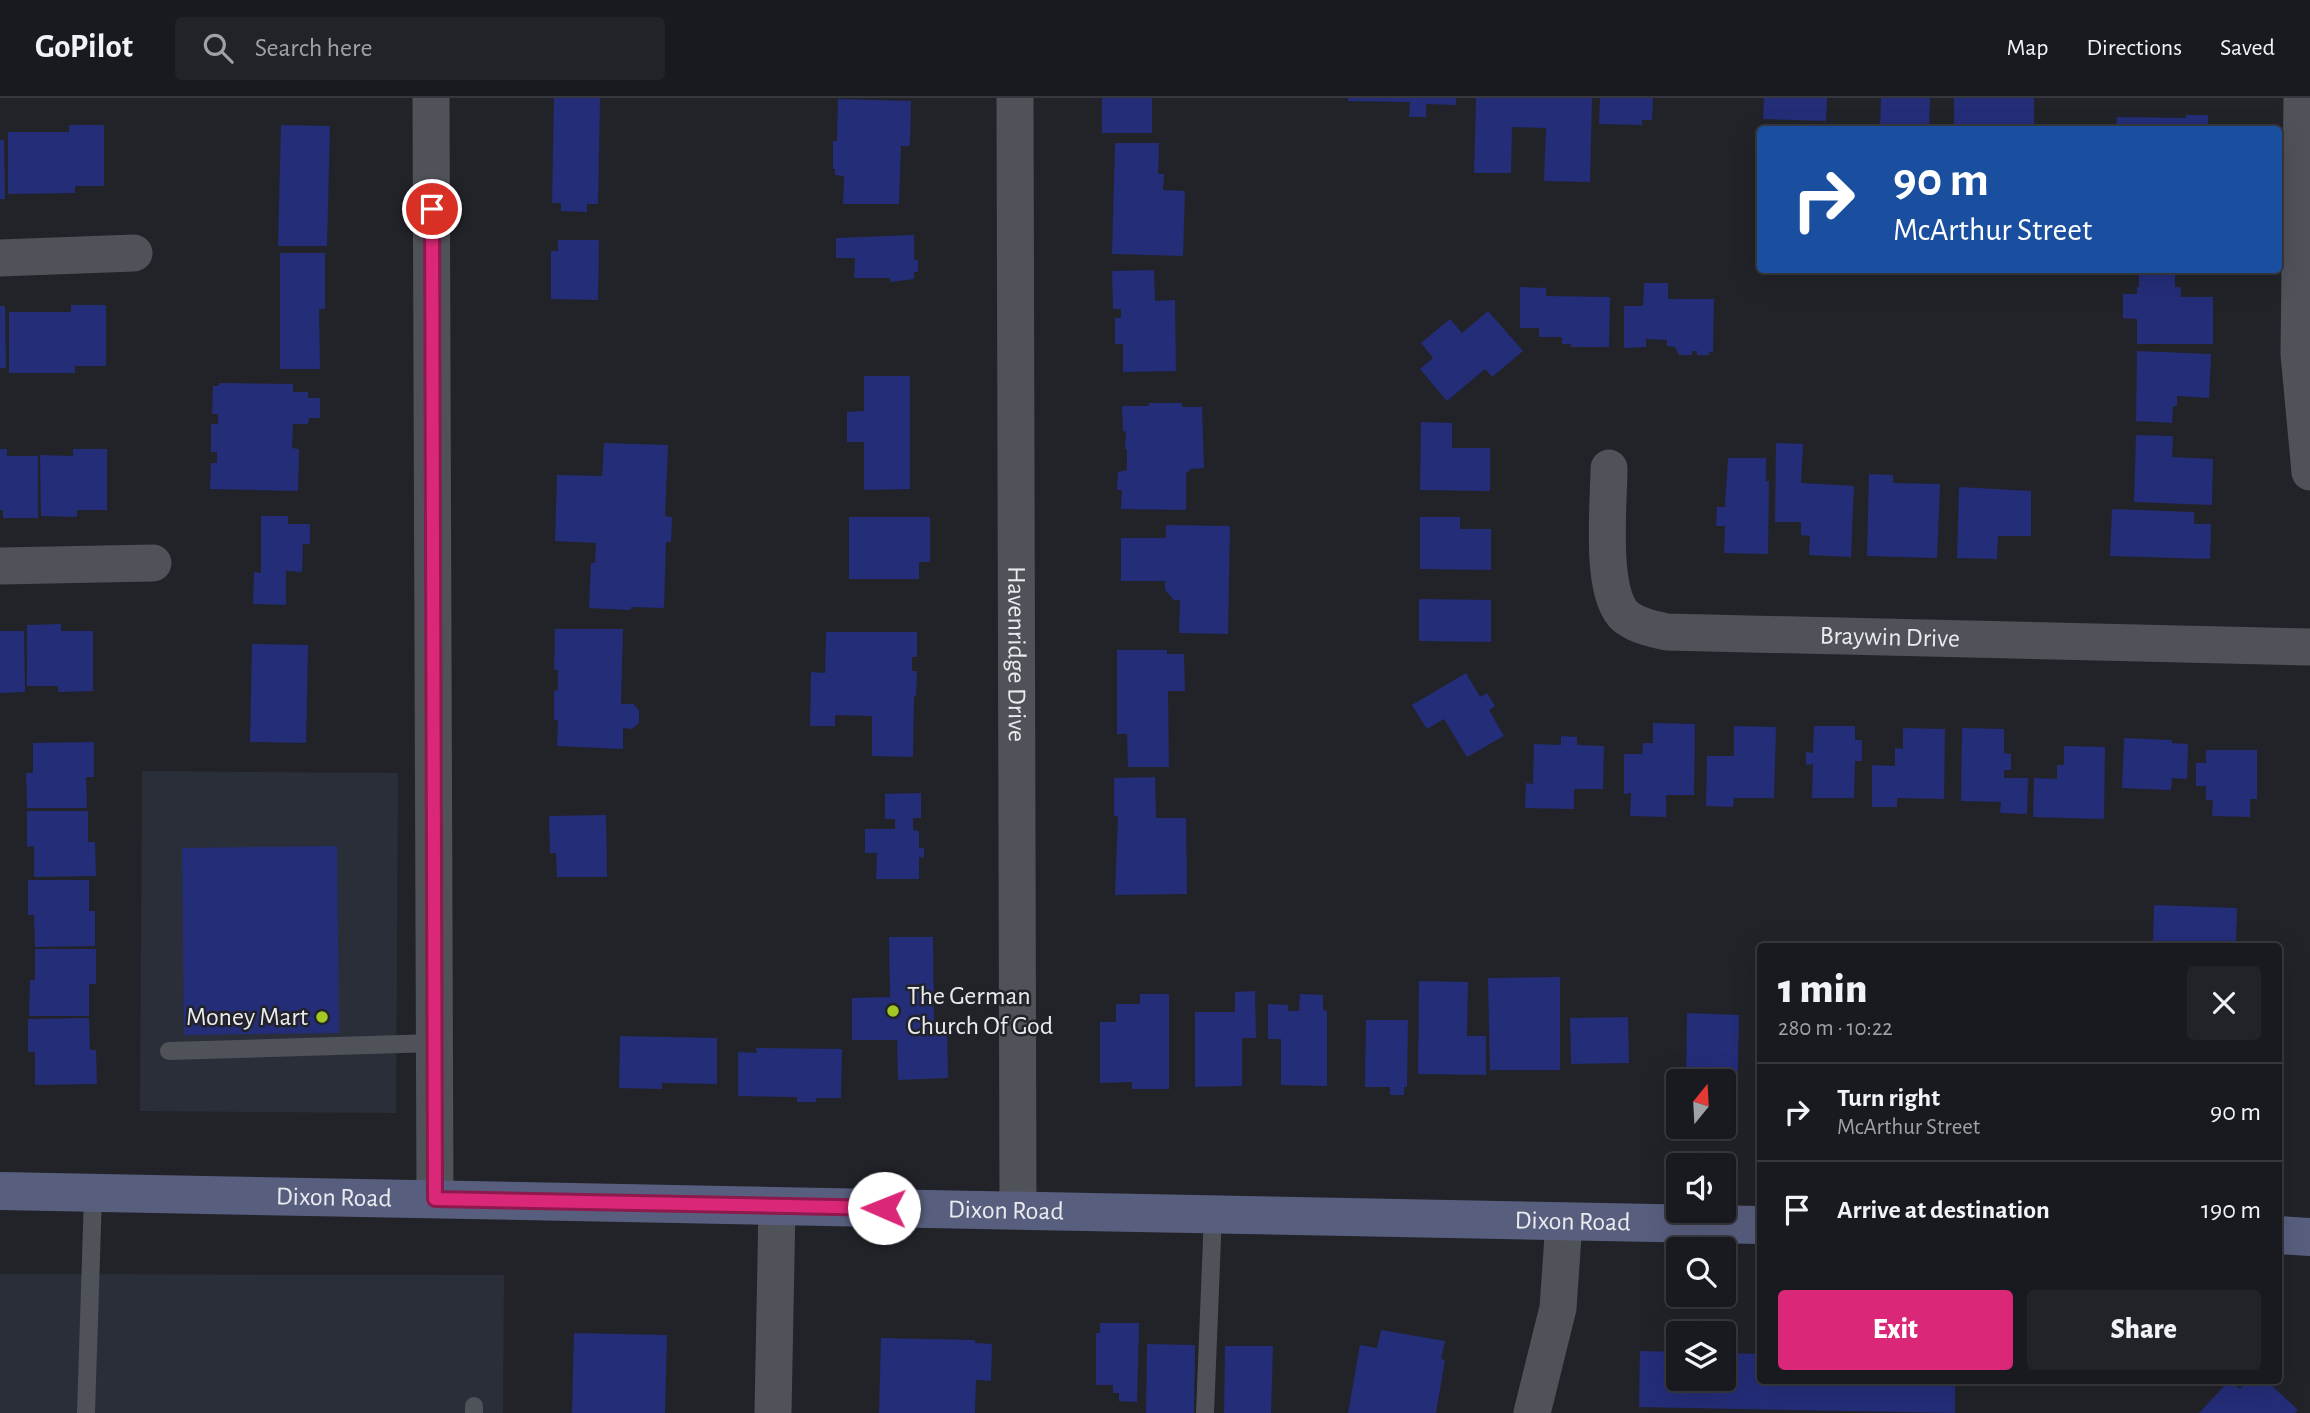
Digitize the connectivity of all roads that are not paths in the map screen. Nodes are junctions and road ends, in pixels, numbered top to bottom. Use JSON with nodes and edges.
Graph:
{"nodes":[{"id":1,"x":431,"y":98,"type":"edge"},
{"id":2,"x":1015,"y":98,"type":"edge"},
{"id":3,"x":2302,"y":98,"type":"edge"},
{"id":4,"x":134,"y":253,"type":"dead end"},
{"id":5,"x":0,"y":258,"type":"edge"},
{"id":6,"x":1609,"y":468,"type":"dead end"},
{"id":7,"x":2310,"y":472,"type":"edge"},
{"id":8,"x":153,"y":564,"type":"dead end"},
{"id":9,"x":0,"y":566,"type":"edge"},
{"id":10,"x":2310,"y":647,"type":"edge"},
{"id":11,"x":435,"y":1043,"type":"junction"},
{"id":12,"x":169,"y":1051,"type":"dead end"},
{"id":13,"x":0,"y":1191,"type":"edge"},
{"id":14,"x":93,"y":1195,"type":"junction"},
{"id":15,"x":435,"y":1199,"type":"junction"},
{"id":16,"x":777,"y":1206,"type":"junction"},
{"id":17,"x":1018,"y":1210,"type":"junction"},
{"id":18,"x":1213,"y":1214,"type":"junction"},
{"id":19,"x":1563,"y":1222,"type":"junction"},
{"id":20,"x":1757,"y":1225,"type":"edge"},
{"id":21,"x":2282,"y":1235,"type":"edge"},
{"id":22,"x":2310,"y":1237,"type":"edge"},
{"id":23,"x":86,"y":1413,"type":"edge"},
{"id":24,"x":773,"y":1413,"type":"edge"},
{"id":25,"x":1205,"y":1413,"type":"edge"},
{"id":26,"x":1532,"y":1413,"type":"edge"}],
"edges":[{"from":1,"to":11,"type":"street"},
{"from":2,"to":17,"type":"street","name":"Havenridge Drive"},
{"from":3,"to":7,"type":"street"},
{"from":4,"to":5,"type":"street"},
{"from":6,"to":10,"type":"street","name":"Braywin Drive"},
{"from":8,"to":9,"type":"street"},
{"from":11,"to":12,"type":"lane"},
{"from":11,"to":15,"type":"street"},
{"from":13,"to":14,"type":"main road","name":"Dixon Road"},
{"from":14,"to":15,"type":"main road","name":"Dixon Road"},
{"from":14,"to":23,"type":"lane"},
{"from":15,"to":16,"type":"main road","name":"Dixon Road"},
{"from":16,"to":17,"type":"main road","name":"Dixon Road"},
{"from":16,"to":24,"type":"street"},
{"from":17,"to":18,"type":"main road","name":"Dixon Road"},
{"from":18,"to":19,"type":"main road","name":"Dixon Road"},
{"from":18,"to":25,"type":"lane"},
{"from":19,"to":20,"type":"main road","name":"Dixon Road"},
{"from":19,"to":26,"type":"street"},
{"from":21,"to":22,"type":"main road"}]}
